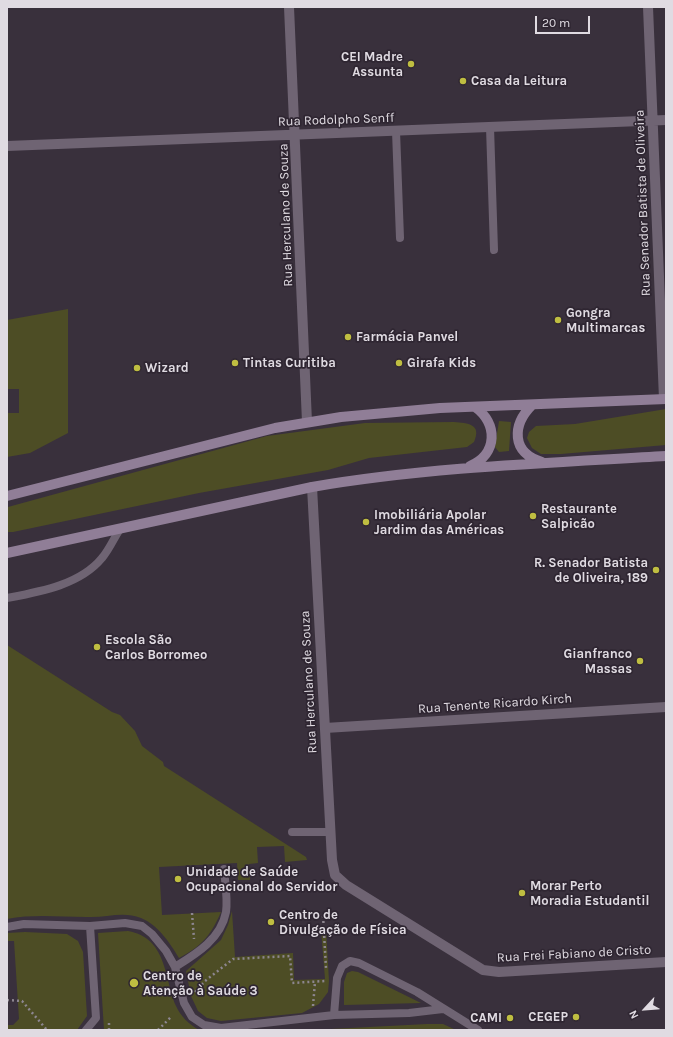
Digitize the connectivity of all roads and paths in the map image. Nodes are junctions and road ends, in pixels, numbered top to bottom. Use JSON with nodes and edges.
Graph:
{"nodes":[{"id":1,"x":289,"y":7,"type":"edge"},
{"id":2,"x":648,"y":7,"type":"edge"},
{"id":3,"x":653,"y":120,"type":"junction"},
{"id":4,"x":666,"y":120,"type":"edge"},
{"id":5,"x":490,"y":127,"type":"junction"},
{"id":6,"x":396,"y":131,"type":"junction"},
{"id":7,"x":295,"y":135,"type":"junction"},
{"id":8,"x":7,"y":146,"type":"edge"},
{"id":9,"x":400,"y":238,"type":"dead end"},
{"id":10,"x":494,"y":250,"type":"dead end"},
{"id":11,"x":665,"y":399,"type":"edge"},
{"id":12,"x":532,"y":405,"type":"junction"},
{"id":13,"x":475,"y":407,"type":"junction"},
{"id":14,"x":307,"y":422,"type":"junction"},
{"id":15,"x":666,"y":456,"type":"edge"},
{"id":16,"x":544,"y":463,"type":"junction"},
{"id":17,"x":467,"y":468,"type":"junction"},
{"id":18,"x":312,"y":487,"type":"junction"},
{"id":19,"x":7,"y":496,"type":"edge"},
{"id":20,"x":120,"y":529,"type":"junction"},
{"id":21,"x":7,"y":553,"type":"edge"},
{"id":22,"x":7,"y":598,"type":"edge"},
{"id":23,"x":666,"y":707,"type":"edge"},
{"id":24,"x":325,"y":728,"type":"junction"},
{"id":25,"x":292,"y":832,"type":"dead end"},
{"id":26,"x":330,"y":832,"type":"junction"},
{"id":27,"x":224,"y":869,"type":"dead end"},
{"id":28,"x":192,"y":914,"type":"dead end"},
{"id":29,"x":309,"y":915,"type":"dead end"},
{"id":30,"x":90,"y":926,"type":"junction"},
{"id":31,"x":7,"y":927,"type":"edge"},
{"id":32,"x":194,"y":946,"type":"dead end"},
{"id":33,"x":666,"y":962,"type":"edge"},
{"id":34,"x":175,"y":967,"type":"junction"},
{"id":35,"x":483,"y":970,"type":"joint"},
{"id":36,"x":315,"y":982,"type":"junction"},
{"id":37,"x":195,"y":992,"type":"dead end"},
{"id":38,"x":7,"y":1000,"type":"edge"},
{"id":39,"x":443,"y":1009,"type":"junction"},
{"id":40,"x":334,"y":1015,"type":"junction"},
{"id":41,"x":108,"y":1016,"type":"dead end"},
{"id":42,"x":172,"y":1016,"type":"dead end"},
{"id":43,"x":312,"y":1018,"type":"junction"},
{"id":44,"x":47,"y":1030,"type":"edge"},
{"id":45,"x":86,"y":1030,"type":"edge"},
{"id":46,"x":109,"y":1030,"type":"edge"},
{"id":47,"x":158,"y":1030,"type":"edge"},
{"id":48,"x":478,"y":1030,"type":"edge"}],
"edges":[{"from":1,"to":7,"type":"street","name":"Rua Herculano de Souza"},
{"from":2,"to":3,"type":"street","name":"Rua Senador Batista de Oliveira"},
{"from":3,"to":4,"type":"street","name":"Rua Rodolpho Senff"},
{"from":3,"to":5,"type":"street","name":"Rua Rodolpho Senff"},
{"from":3,"to":11,"type":"street","name":"Rua Senador Batista de Oliveira"},
{"from":5,"to":6,"type":"street","name":"Rua Rodolpho Senff"},
{"from":5,"to":10,"type":"lane"},
{"from":6,"to":7,"type":"street","name":"Rua Rodolpho Senff"},
{"from":6,"to":9,"type":"lane"},
{"from":7,"to":8,"type":"street","name":"Rua Rodolpho Senff"},
{"from":7,"to":14,"type":"street","name":"Rua Herculano de Souza"},
{"from":11,"to":12,"type":"main road"},
{"from":12,"to":13,"type":"main road"},
{"from":12,"to":16,"type":"main road"},
{"from":13,"to":14,"type":"main road"},
{"from":13,"to":17,"type":"main road"},
{"from":14,"to":19,"type":"main road"},
{"from":15,"to":16,"type":"main road"},
{"from":16,"to":17,"type":"main road"},
{"from":17,"to":18,"type":"main road"},
{"from":18,"to":20,"type":"main road"},
{"from":18,"to":24,"type":"street","name":"Rua Herculano de Souza"},
{"from":20,"to":21,"type":"main road"},
{"from":20,"to":22,"type":"lane"},
{"from":23,"to":24,"type":"street","name":"Rua Tenente Ricardo Kirch"},
{"from":24,"to":26,"type":"street","name":"Rua Herculano de Souza"},
{"from":25,"to":26,"type":"lane"},
{"from":26,"to":35,"type":"street","name":"Rua Herculano de Souza"},
{"from":27,"to":34,"type":"lane"},
{"from":28,"to":32,"type":"path"},
{"from":29,"to":36,"type":"path"},
{"from":30,"to":31,"type":"lane"},
{"from":30,"to":34,"type":"lane"},
{"from":30,"to":45,"type":"lane"},
{"from":33,"to":35,"type":"street","name":"Rua Frei Fabiano de Cristo"},
{"from":34,"to":43,"type":"lane"},
{"from":36,"to":37,"type":"path"},
{"from":36,"to":43,"type":"path"},
{"from":38,"to":44,"type":"path"},
{"from":39,"to":40,"type":"lane"},
{"from":39,"to":40,"type":"lane"},
{"from":39,"to":48,"type":"lane"},
{"from":40,"to":43,"type":"lane"},
{"from":41,"to":46,"type":"path"},
{"from":42,"to":47,"type":"path"}]}
